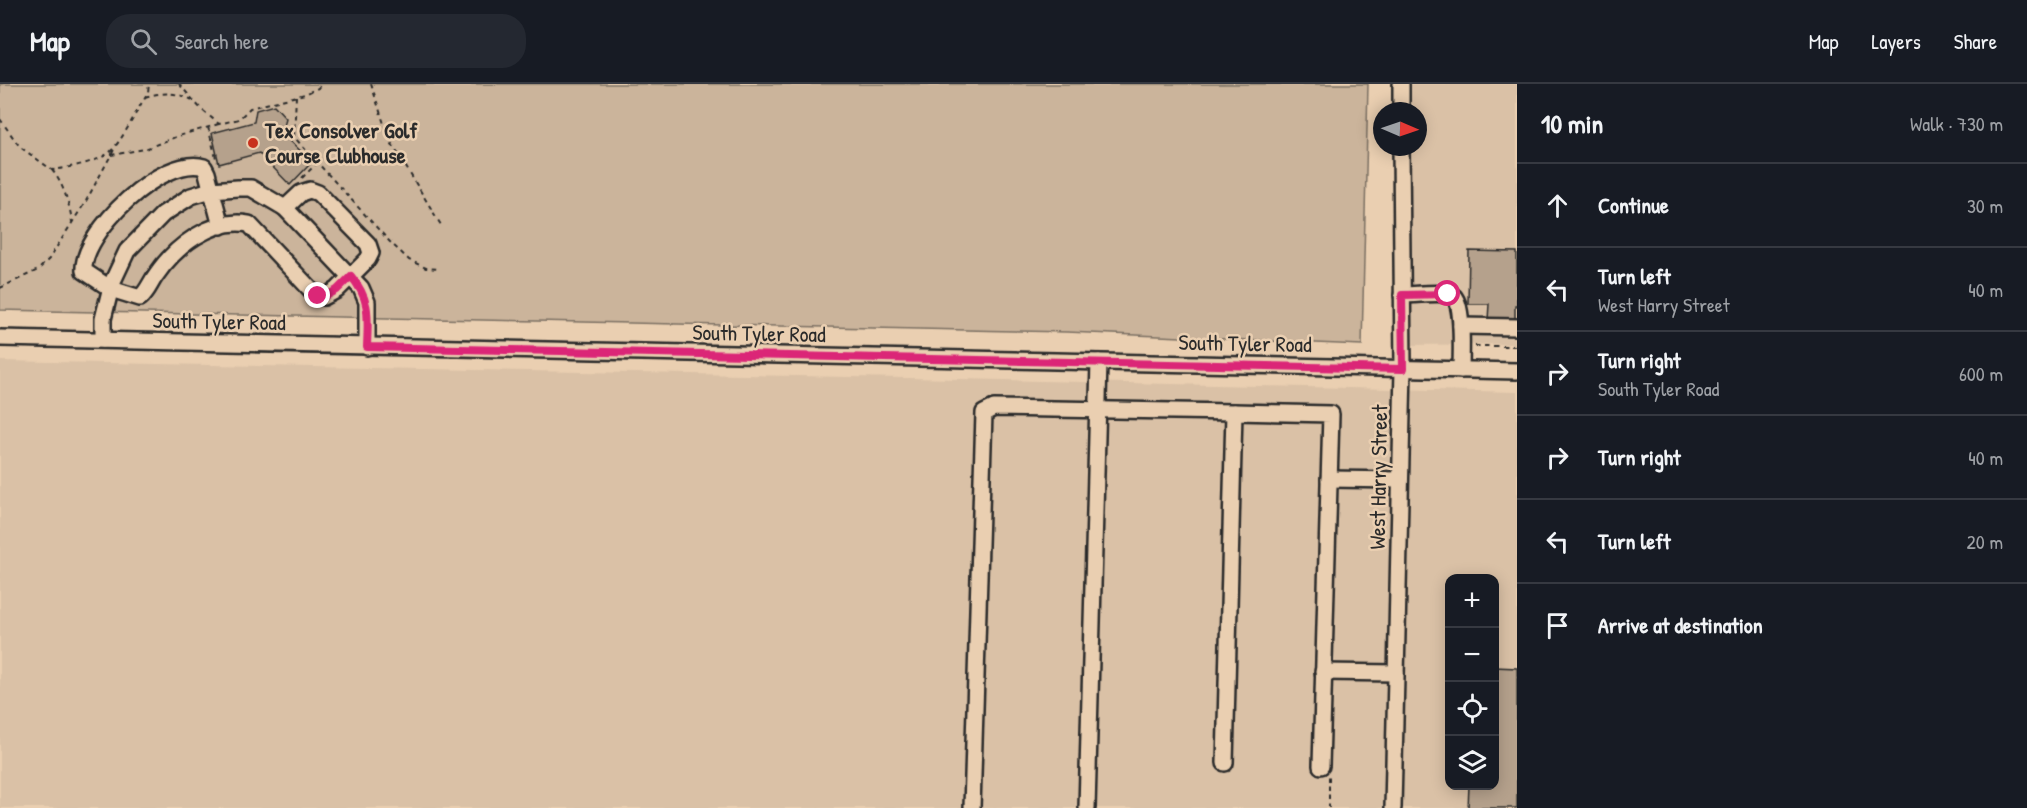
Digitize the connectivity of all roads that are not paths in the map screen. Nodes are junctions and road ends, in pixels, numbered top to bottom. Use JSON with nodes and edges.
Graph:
{"nodes":[{"id":1,"x":1401,"y":84,"type":"edge"},
{"id":2,"x":1401,"y":102,"type":"edge"},
{"id":3,"x":1401,"y":156,"type":"edge"},
{"id":4,"x":211,"y":190,"type":"junction"},
{"id":5,"x":285,"y":208,"type":"junction"},
{"id":6,"x":221,"y":226,"type":"junction"},
{"id":7,"x":351,"y":276,"type":"junction"},
{"id":8,"x":111,"y":289,"type":"junction"},
{"id":9,"x":1402,"y":295,"type":"junction"},
{"id":10,"x":1461,"y":326,"type":"junction"},
{"id":11,"x":1517,"y":327,"type":"edge"},
{"id":12,"x":0,"y":338,"type":"edge"},
{"id":13,"x":102,"y":340,"type":"junction"},
{"id":14,"x":367,"y":347,"type":"junction"},
{"id":15,"x":1099,"y":362,"type":"junction"},
{"id":16,"x":1403,"y":369,"type":"junction"},
{"id":17,"x":1461,"y":370,"type":"junction"},
{"id":18,"x":1517,"y":371,"type":"edge"},
{"id":19,"x":1098,"y":410,"type":"junction"},
{"id":20,"x":1234,"y":412,"type":"junction"},
{"id":21,"x":1329,"y":479,"type":"junction"},
{"id":22,"x":1400,"y":480,"type":"junction"},
{"id":23,"x":1323,"y":672,"type":"junction"},
{"id":24,"x":1396,"y":673,"type":"junction"},
{"id":25,"x":1225,"y":763,"type":"dead end"},
{"id":26,"x":1321,"y":766,"type":"dead end"},
{"id":27,"x":972,"y":808,"type":"edge"},
{"id":28,"x":1087,"y":808,"type":"edge"},
{"id":29,"x":1393,"y":808,"type":"edge"}],
"edges":[{"from":1,"to":2,"type":"street"},
{"from":3,"to":9,"type":"street","name":"West Harry Street"},
{"from":4,"to":5,"type":"street"},
{"from":4,"to":6,"type":"street"},
{"from":4,"to":8,"type":"street"},
{"from":4,"to":8,"type":"street"},
{"from":5,"to":7,"type":"street"},
{"from":5,"to":7,"type":"street"},
{"from":6,"to":7,"type":"street"},
{"from":6,"to":8,"type":"street"},
{"from":7,"to":14,"type":"street"},
{"from":8,"to":13,"type":"street"},
{"from":9,"to":10,"type":"street"},
{"from":9,"to":16,"type":"street","name":"West Harry Street"},
{"from":10,"to":11,"type":"street"},
{"from":10,"to":17,"type":"street"},
{"from":12,"to":13,"type":"street","name":"South Tyler Road"},
{"from":13,"to":14,"type":"street","name":"South Tyler Road"},
{"from":14,"to":15,"type":"street","name":"South Tyler Road"},
{"from":15,"to":16,"type":"street","name":"South Tyler Road"},
{"from":15,"to":19,"type":"street"},
{"from":16,"to":17,"type":"street","name":"South Tyler Road"},
{"from":16,"to":22,"type":"street","name":"West Harry Street"},
{"from":17,"to":18,"type":"street","name":"South Tyler Road"},
{"from":19,"to":20,"type":"street"},
{"from":19,"to":27,"type":"street"},
{"from":19,"to":28,"type":"street"},
{"from":20,"to":21,"type":"street"},
{"from":20,"to":25,"type":"street"},
{"from":21,"to":22,"type":"street"},
{"from":21,"to":23,"type":"street"},
{"from":22,"to":24,"type":"street","name":"West Harry Street"},
{"from":23,"to":24,"type":"street"},
{"from":23,"to":26,"type":"street"},
{"from":24,"to":29,"type":"street","name":"West Harry Street"}]}
